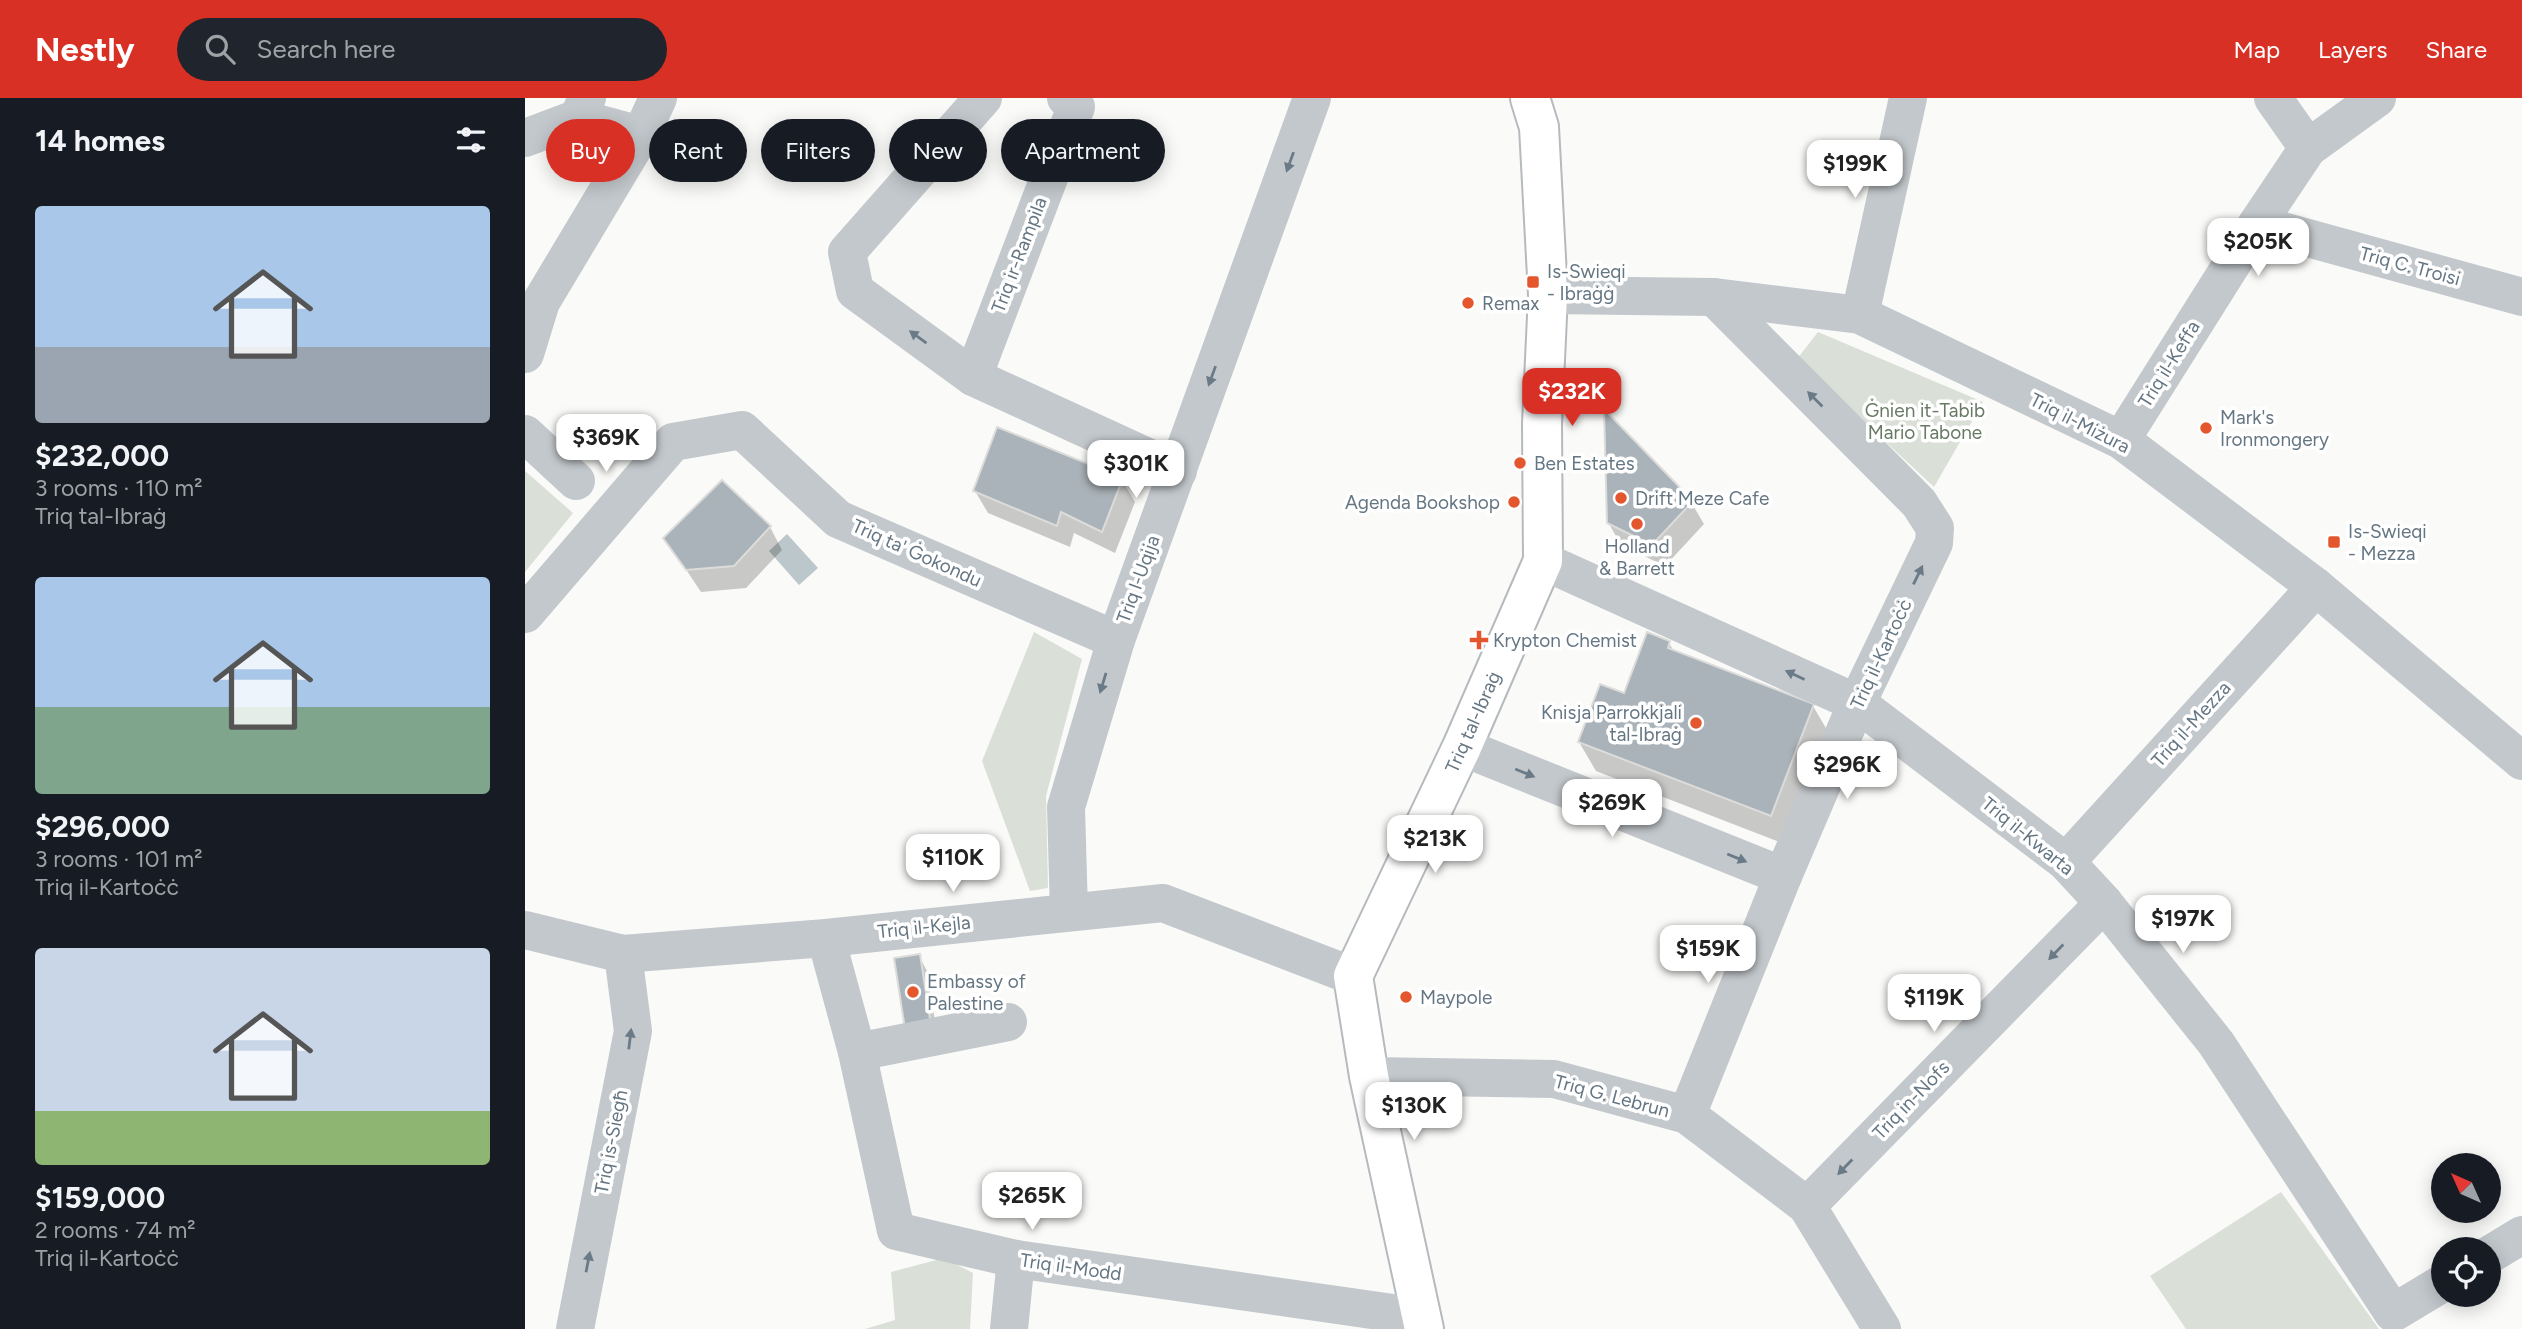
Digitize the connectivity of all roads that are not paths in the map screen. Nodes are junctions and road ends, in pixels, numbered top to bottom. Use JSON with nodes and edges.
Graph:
{"nodes":[{"id":1,"x":658,"y":98,"type":"edge"},
{"id":2,"x":983,"y":98,"type":"edge"},
{"id":3,"x":1066,"y":98,"type":"edge"},
{"id":4,"x":1312,"y":98,"type":"edge"},
{"id":5,"x":1530,"y":98,"type":"edge"},
{"id":6,"x":1908,"y":98,"type":"edge"},
{"id":7,"x":2273,"y":98,"type":"edge"},
{"id":8,"x":2377,"y":98,"type":"edge"},
{"id":9,"x":582,"y":108,"type":"edge"},
{"id":10,"x":641,"y":135,"type":"junction"},
{"id":11,"x":525,"y":138,"type":"edge"},
{"id":12,"x":2308,"y":148,"type":"junction"},
{"id":13,"x":2257,"y":224,"type":"junction"},
{"id":14,"x":1548,"y":295,"type":"junction"},
{"id":15,"x":1714,"y":297,"type":"junction"},
{"id":16,"x":2522,"y":298,"type":"edge"},
{"id":17,"x":1860,"y":315,"type":"junction"},
{"id":18,"x":525,"y":354,"type":"edge"},
{"id":19,"x":973,"y":377,"type":"junction"},
{"id":20,"x":525,"y":434,"type":"edge"},
{"id":21,"x":2121,"y":440,"type":"junction"},
{"id":22,"x":1178,"y":471,"type":"junction"},
{"id":23,"x":576,"y":481,"type":"dead end"},
{"id":24,"x":1543,"y":561,"type":"junction"},
{"id":25,"x":2316,"y":587,"type":"junction"},
{"id":26,"x":525,"y":614,"type":"edge"},
{"id":27,"x":1116,"y":640,"type":"junction"},
{"id":28,"x":1857,"y":703,"type":"junction"},
{"id":29,"x":1462,"y":747,"type":"junction"},
{"id":30,"x":2522,"y":761,"type":"edge"},
{"id":31,"x":2066,"y":862,"type":"junction"},
{"id":32,"x":1783,"y":876,"type":"junction"},
{"id":33,"x":2103,"y":903,"type":"junction"},
{"id":34,"x":1069,"y":912,"type":"junction"},
{"id":35,"x":525,"y":930,"type":"edge"},
{"id":36,"x":826,"y":938,"type":"junction"},
{"id":37,"x":622,"y":954,"type":"junction"},
{"id":38,"x":1353,"y":976,"type":"junction"},
{"id":39,"x":1008,"y":1022,"type":"dead end"},
{"id":40,"x":857,"y":1052,"type":"junction"},
{"id":41,"x":1369,"y":1076,"type":"junction"},
{"id":42,"x":1687,"y":1115,"type":"junction"},
{"id":43,"x":1807,"y":1206,"type":"junction"},
{"id":44,"x":2522,"y":1235,"type":"edge"},
{"id":45,"x":2501,"y":1248,"type":"edge"},
{"id":46,"x":1016,"y":1259,"type":"junction"},
{"id":47,"x":2431,"y":1290,"type":"edge"},
{"id":48,"x":1422,"y":1323,"type":"edge"},
{"id":49,"x":575,"y":1329,"type":"edge"},
{"id":50,"x":1009,"y":1329,"type":"edge"},
{"id":51,"x":1882,"y":1329,"type":"edge"}],
"edges":[{"from":1,"to":10,"type":"street"},
{"from":19,"to":2,"type":"street","one_way":true},
{"from":3,"to":19,"type":"street","name":"Triq ir-Rampila"},
{"from":4,"to":22,"type":"street","name":"Triq l-Uqija","one_way":true},
{"from":5,"to":14,"type":"main road","name":"Triq tal-Ibraġ"},
{"from":6,"to":17,"type":"street"},
{"from":7,"to":12,"type":"street"},
{"from":8,"to":12,"type":"street","name":"Triq il-Keffa"},
{"from":9,"to":10,"type":"street"},
{"from":9,"to":11,"type":"street"},
{"from":10,"to":18,"type":"street"},
{"from":12,"to":13,"type":"street","name":"Triq il-Keffa"},
{"from":13,"to":16,"type":"street","name":"Triq C. Troisi"},
{"from":13,"to":21,"type":"street","name":"Triq il-Keffa"},
{"from":14,"to":15,"type":"street","name":"Triq il-Miżura"},
{"from":14,"to":24,"type":"main road","name":"Triq tal-Ibraġ"},
{"from":15,"to":17,"type":"street","name":"Triq il-Miżura"},
{"from":28,"to":15,"type":"street","name":"Triq il-Kartoċċ","one_way":true},
{"from":17,"to":21,"type":"street","name":"Triq il-Miżura"},
{"from":19,"to":22,"type":"street"},
{"from":20,"to":23,"type":"street"},
{"from":21,"to":25,"type":"street","name":"Triq il-Miżura"},
{"from":22,"to":27,"type":"street","name":"Triq l-Uqija"},
{"from":28,"to":24,"type":"street","name":"Triq il-Kwarta","one_way":true},
{"from":24,"to":29,"type":"main road","name":"Triq tal-Ibraġ"},
{"from":25,"to":30,"type":"street","name":"Triq il-Miżura"},
{"from":25,"to":31,"type":"street","name":"Triq il-Mezza"},
{"from":26,"to":27,"type":"street","name":"Triq ta' Ġokondu"},
{"from":27,"to":34,"type":"street","name":"Triq l-Uqija","one_way":true},
{"from":28,"to":31,"type":"street","name":"Triq il-Kwarta"},
{"from":28,"to":32,"type":"street","name":"Triq il-Kartoċċ"},
{"from":29,"to":32,"type":"street","one_way":true},
{"from":29,"to":38,"type":"main road","name":"Triq tal-Ibraġ"},
{"from":31,"to":33,"type":"street","name":"Triq il-Kwarta"},
{"from":32,"to":42,"type":"street","name":"Triq il-Kartoċċ"},
{"from":33,"to":43,"type":"street","name":"Triq in-Nofs","one_way":true},
{"from":33,"to":47,"type":"street","name":"Triq il-Kwarta"},
{"from":34,"to":36,"type":"street","name":"Triq il-Kejla"},
{"from":34,"to":38,"type":"street","name":"Triq il-Kejla"},
{"from":35,"to":37,"type":"street","name":"Triq il-Kejla"},
{"from":36,"to":37,"type":"street","name":"Triq il-Kejla"},
{"from":36,"to":40,"type":"street","name":"Triq il-Modd"},
{"from":49,"to":37,"type":"street","name":"Triq is-Siegħ","one_way":true},
{"from":38,"to":41,"type":"main road"},
{"from":39,"to":40,"type":"street"},
{"from":40,"to":46,"type":"street","name":"Triq il-Modd"},
{"from":41,"to":42,"type":"street","name":"Triq G. Lebrun"},
{"from":41,"to":48,"type":"main road"},
{"from":42,"to":43,"type":"street","name":"Triq G. Lebrun"},
{"from":43,"to":51,"type":"street","name":"Triq G. Lebrun"},
{"from":44,"to":45,"type":"street"},
{"from":46,"to":48,"type":"street","name":"Triq il-Modd"},
{"from":46,"to":50,"type":"street"}]}
